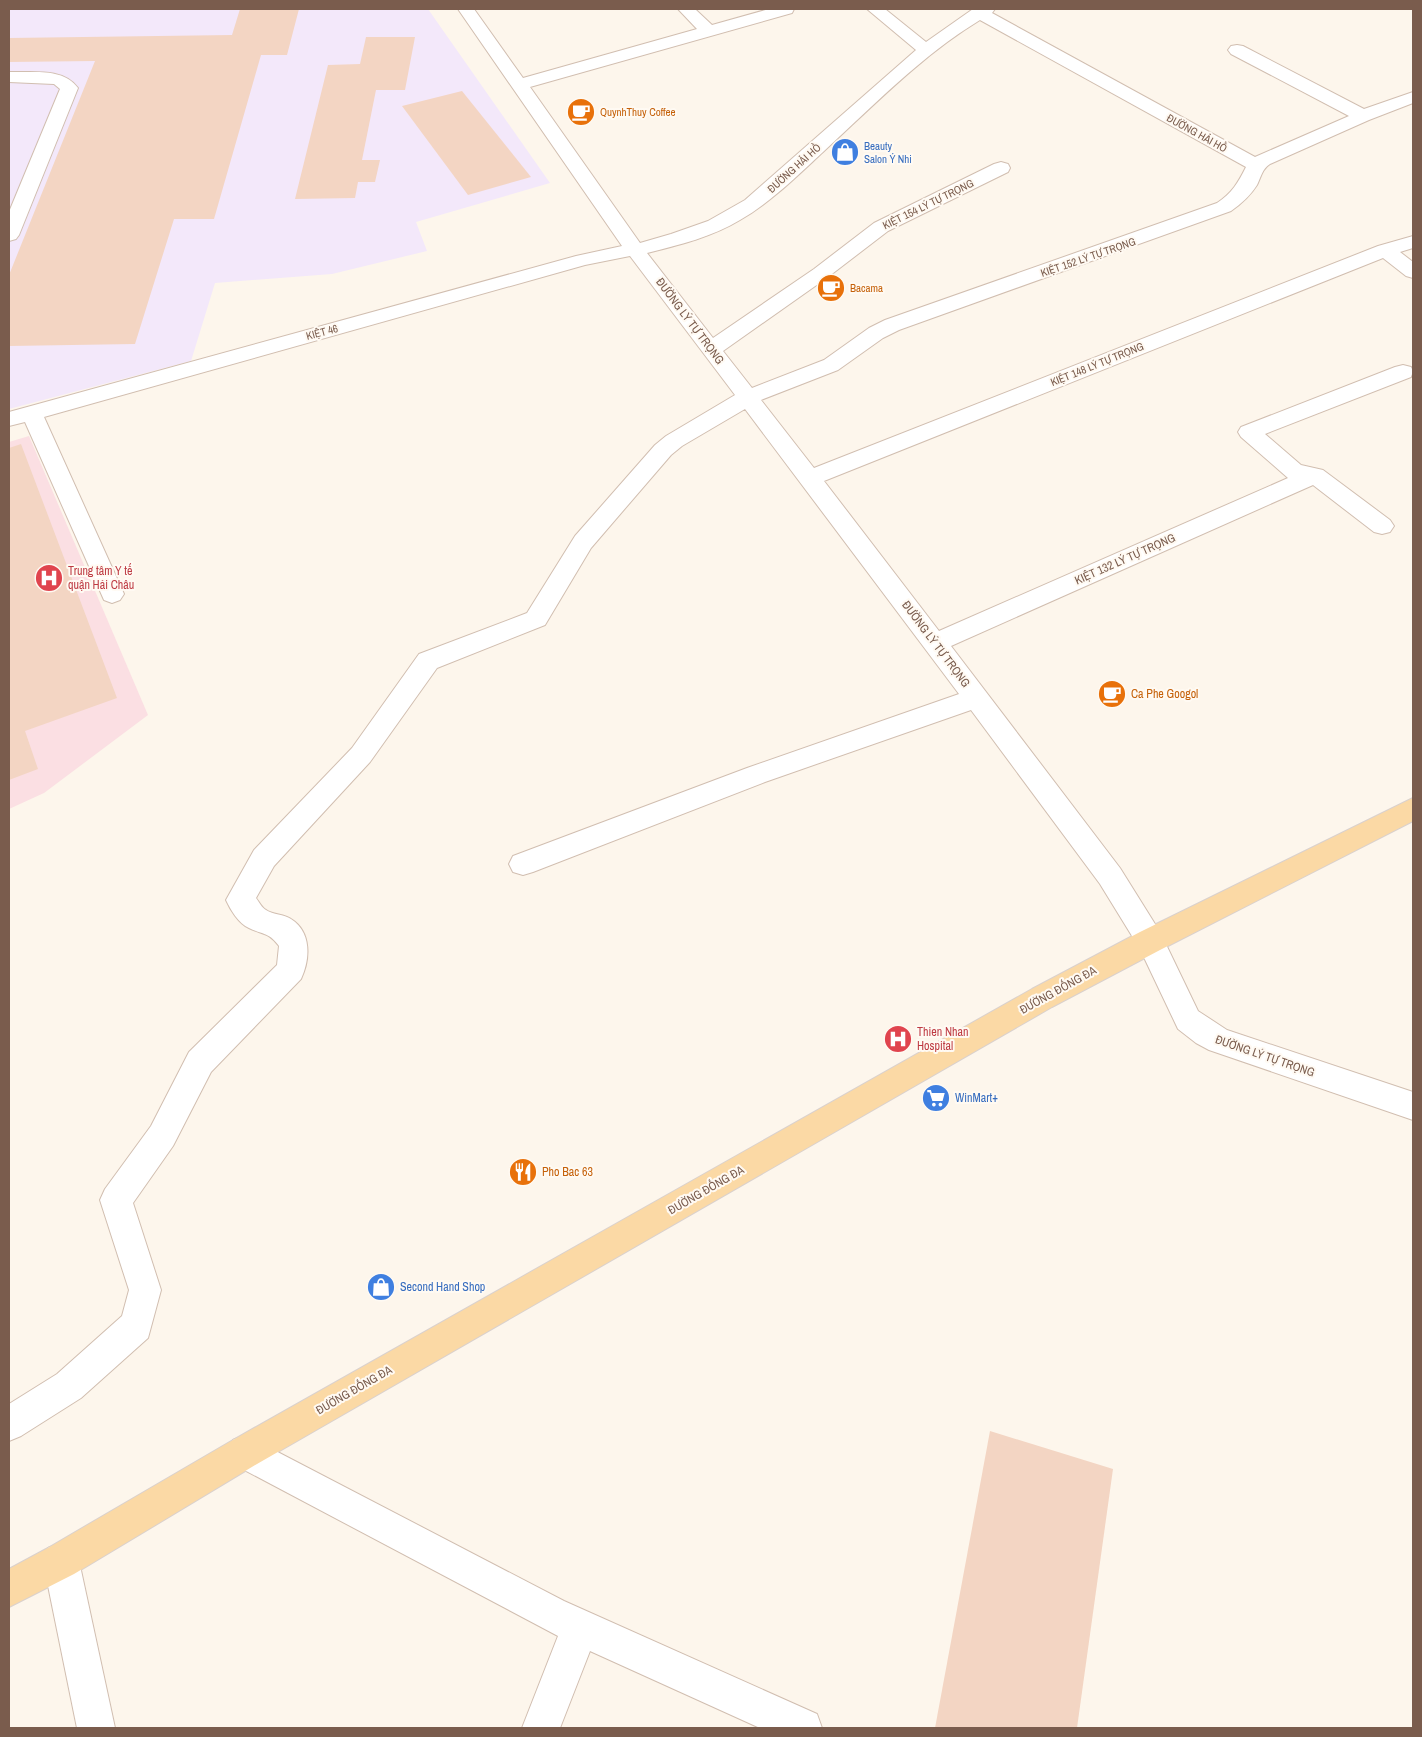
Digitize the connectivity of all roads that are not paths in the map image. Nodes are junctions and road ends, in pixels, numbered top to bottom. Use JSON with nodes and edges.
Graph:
{"nodes":[{"id":1,"x":466,"y":9,"type":"edge"},
{"id":2,"x":686,"y":9,"type":"edge"},
{"id":3,"x":786,"y":9,"type":"edge"},
{"id":4,"x":875,"y":9,"type":"edge"},
{"id":5,"x":983,"y":11,"type":"edge"},
{"id":6,"x":708,"y":31,"type":"junction"},
{"id":7,"x":926,"y":50,"type":"junction"},
{"id":8,"x":1237,"y":50,"type":"dead end"},
{"id":9,"x":9,"y":77,"type":"edge"},
{"id":10,"x":519,"y":85,"type":"junction"},
{"id":11,"x":1413,"y":97,"type":"edge"},
{"id":12,"x":1363,"y":116,"type":"junction"},
{"id":13,"x":1256,"y":165,"type":"junction"},
{"id":14,"x":1001,"y":168,"type":"dead end"},
{"id":15,"x":9,"y":235,"type":"edge"},
{"id":16,"x":1413,"y":242,"type":"edge"},
{"id":17,"x":636,"y":250,"type":"junction"},
{"id":18,"x":1385,"y":250,"type":"junction"},
{"id":19,"x":1413,"y":272,"type":"edge"},
{"id":20,"x":711,"y":349,"type":"junction"},
{"id":21,"x":1403,"y":372,"type":"dead end"},
{"id":22,"x":748,"y":397,"type":"junction"},
{"id":23,"x":31,"y":412,"type":"junction"},
{"id":24,"x":9,"y":418,"type":"edge"},
{"id":25,"x":1316,"y":475,"type":"junction"},
{"id":26,"x":810,"y":478,"type":"junction"},
{"id":27,"x":1382,"y":526,"type":"dead end"},
{"id":28,"x":112,"y":594,"type":"dead end"},
{"id":29,"x":935,"y":643,"type":"junction"},
{"id":30,"x":977,"y":698,"type":"junction"},
{"id":31,"x":1413,"y":809,"type":"edge"},
{"id":32,"x":523,"y":864,"type":"dead end"},
{"id":33,"x":1150,"y":941,"type":"junction"},
{"id":34,"x":1413,"y":1106,"type":"edge"},
{"id":35,"x":9,"y":1424,"type":"edge"},
{"id":36,"x":246,"y":1452,"type":"junction"},
{"id":37,"x":61,"y":1561,"type":"junction"},
{"id":38,"x":9,"y":1589,"type":"edge"},
{"id":39,"x":580,"y":1627,"type":"junction"},
{"id":40,"x":96,"y":1728,"type":"edge"},
{"id":41,"x":541,"y":1728,"type":"edge"},
{"id":42,"x":803,"y":1728,"type":"edge"}],
"edges":[{"from":1,"to":10,"type":"street","name":"ĐƯỜNG LÝ TỰ TRỌNG"},
{"from":2,"to":6,"type":"street"},
{"from":3,"to":6,"type":"street"},
{"from":4,"to":7,"type":"street"},
{"from":5,"to":7,"type":"street","name":"ĐƯỜNG HẢI HỒ"},
{"from":5,"to":13,"type":"street","name":"ĐƯỜNG HẢI HỒ"},
{"from":6,"to":10,"type":"street"},
{"from":7,"to":17,"type":"street","name":"ĐƯỜNG HẢI HỒ"},
{"from":8,"to":12,"type":"street"},
{"from":9,"to":15,"type":"street"},
{"from":10,"to":17,"type":"street","name":"ĐƯỜNG LÝ TỰ TRỌNG"},
{"from":11,"to":12,"type":"street"},
{"from":12,"to":13,"type":"street"},
{"from":13,"to":22,"type":"street","name":"KIỆT 152 LÝ TỰ TRỌNG"},
{"from":14,"to":20,"type":"street","name":"KIỆT 154 LÝ TỰ TRỌNG"},
{"from":16,"to":18,"type":"street","name":"KIỆT 148 LÝ TỰ TRỌNG"},
{"from":17,"to":20,"type":"street","name":"ĐƯỜNG LÝ TỰ TRỌNG"},
{"from":17,"to":23,"type":"street","name":"KIỆT 46"},
{"from":18,"to":19,"type":"street"},
{"from":18,"to":26,"type":"street","name":"KIỆT 148 LÝ TỰ TRỌNG"},
{"from":20,"to":22,"type":"street","name":"ĐƯỜNG LÝ TỰ TRỌNG"},
{"from":21,"to":25,"type":"street"},
{"from":22,"to":26,"type":"street","name":"ĐƯỜNG LÝ TỰ TRỌNG"},
{"from":22,"to":35,"type":"street","name":"KIỆT 152 LÝ TỰ TRỌNG"},
{"from":23,"to":24,"type":"street","name":"KIỆT 46"},
{"from":23,"to":28,"type":"street"},
{"from":25,"to":27,"type":"street"},
{"from":25,"to":29,"type":"street","name":"KIỆT 132 LÝ TỰ TRỌNG"},
{"from":26,"to":29,"type":"street","name":"ĐƯỜNG LÝ TỰ TRỌNG"},
{"from":29,"to":30,"type":"street","name":"ĐƯỜNG LÝ TỰ TRỌNG"},
{"from":30,"to":32,"type":"street"},
{"from":30,"to":33,"type":"street","name":"ĐƯỜNG LÝ TỰ TRỌNG"},
{"from":31,"to":33,"type":"main road","name":"ĐƯỜNG ĐỐNG ĐA"},
{"from":33,"to":34,"type":"street","name":"ĐƯỜNG LÝ TỰ TRỌNG"},
{"from":33,"to":36,"type":"main road","name":"ĐƯỜNG ĐỐNG ĐA"},
{"from":36,"to":37,"type":"main road","name":"ĐƯỜNG ĐỐNG ĐA"},
{"from":36,"to":39,"type":"street"},
{"from":37,"to":38,"type":"main road","name":"ĐƯỜNG ĐỐNG ĐA"},
{"from":37,"to":40,"type":"street"},
{"from":39,"to":41,"type":"street"},
{"from":39,"to":42,"type":"street"}]}
